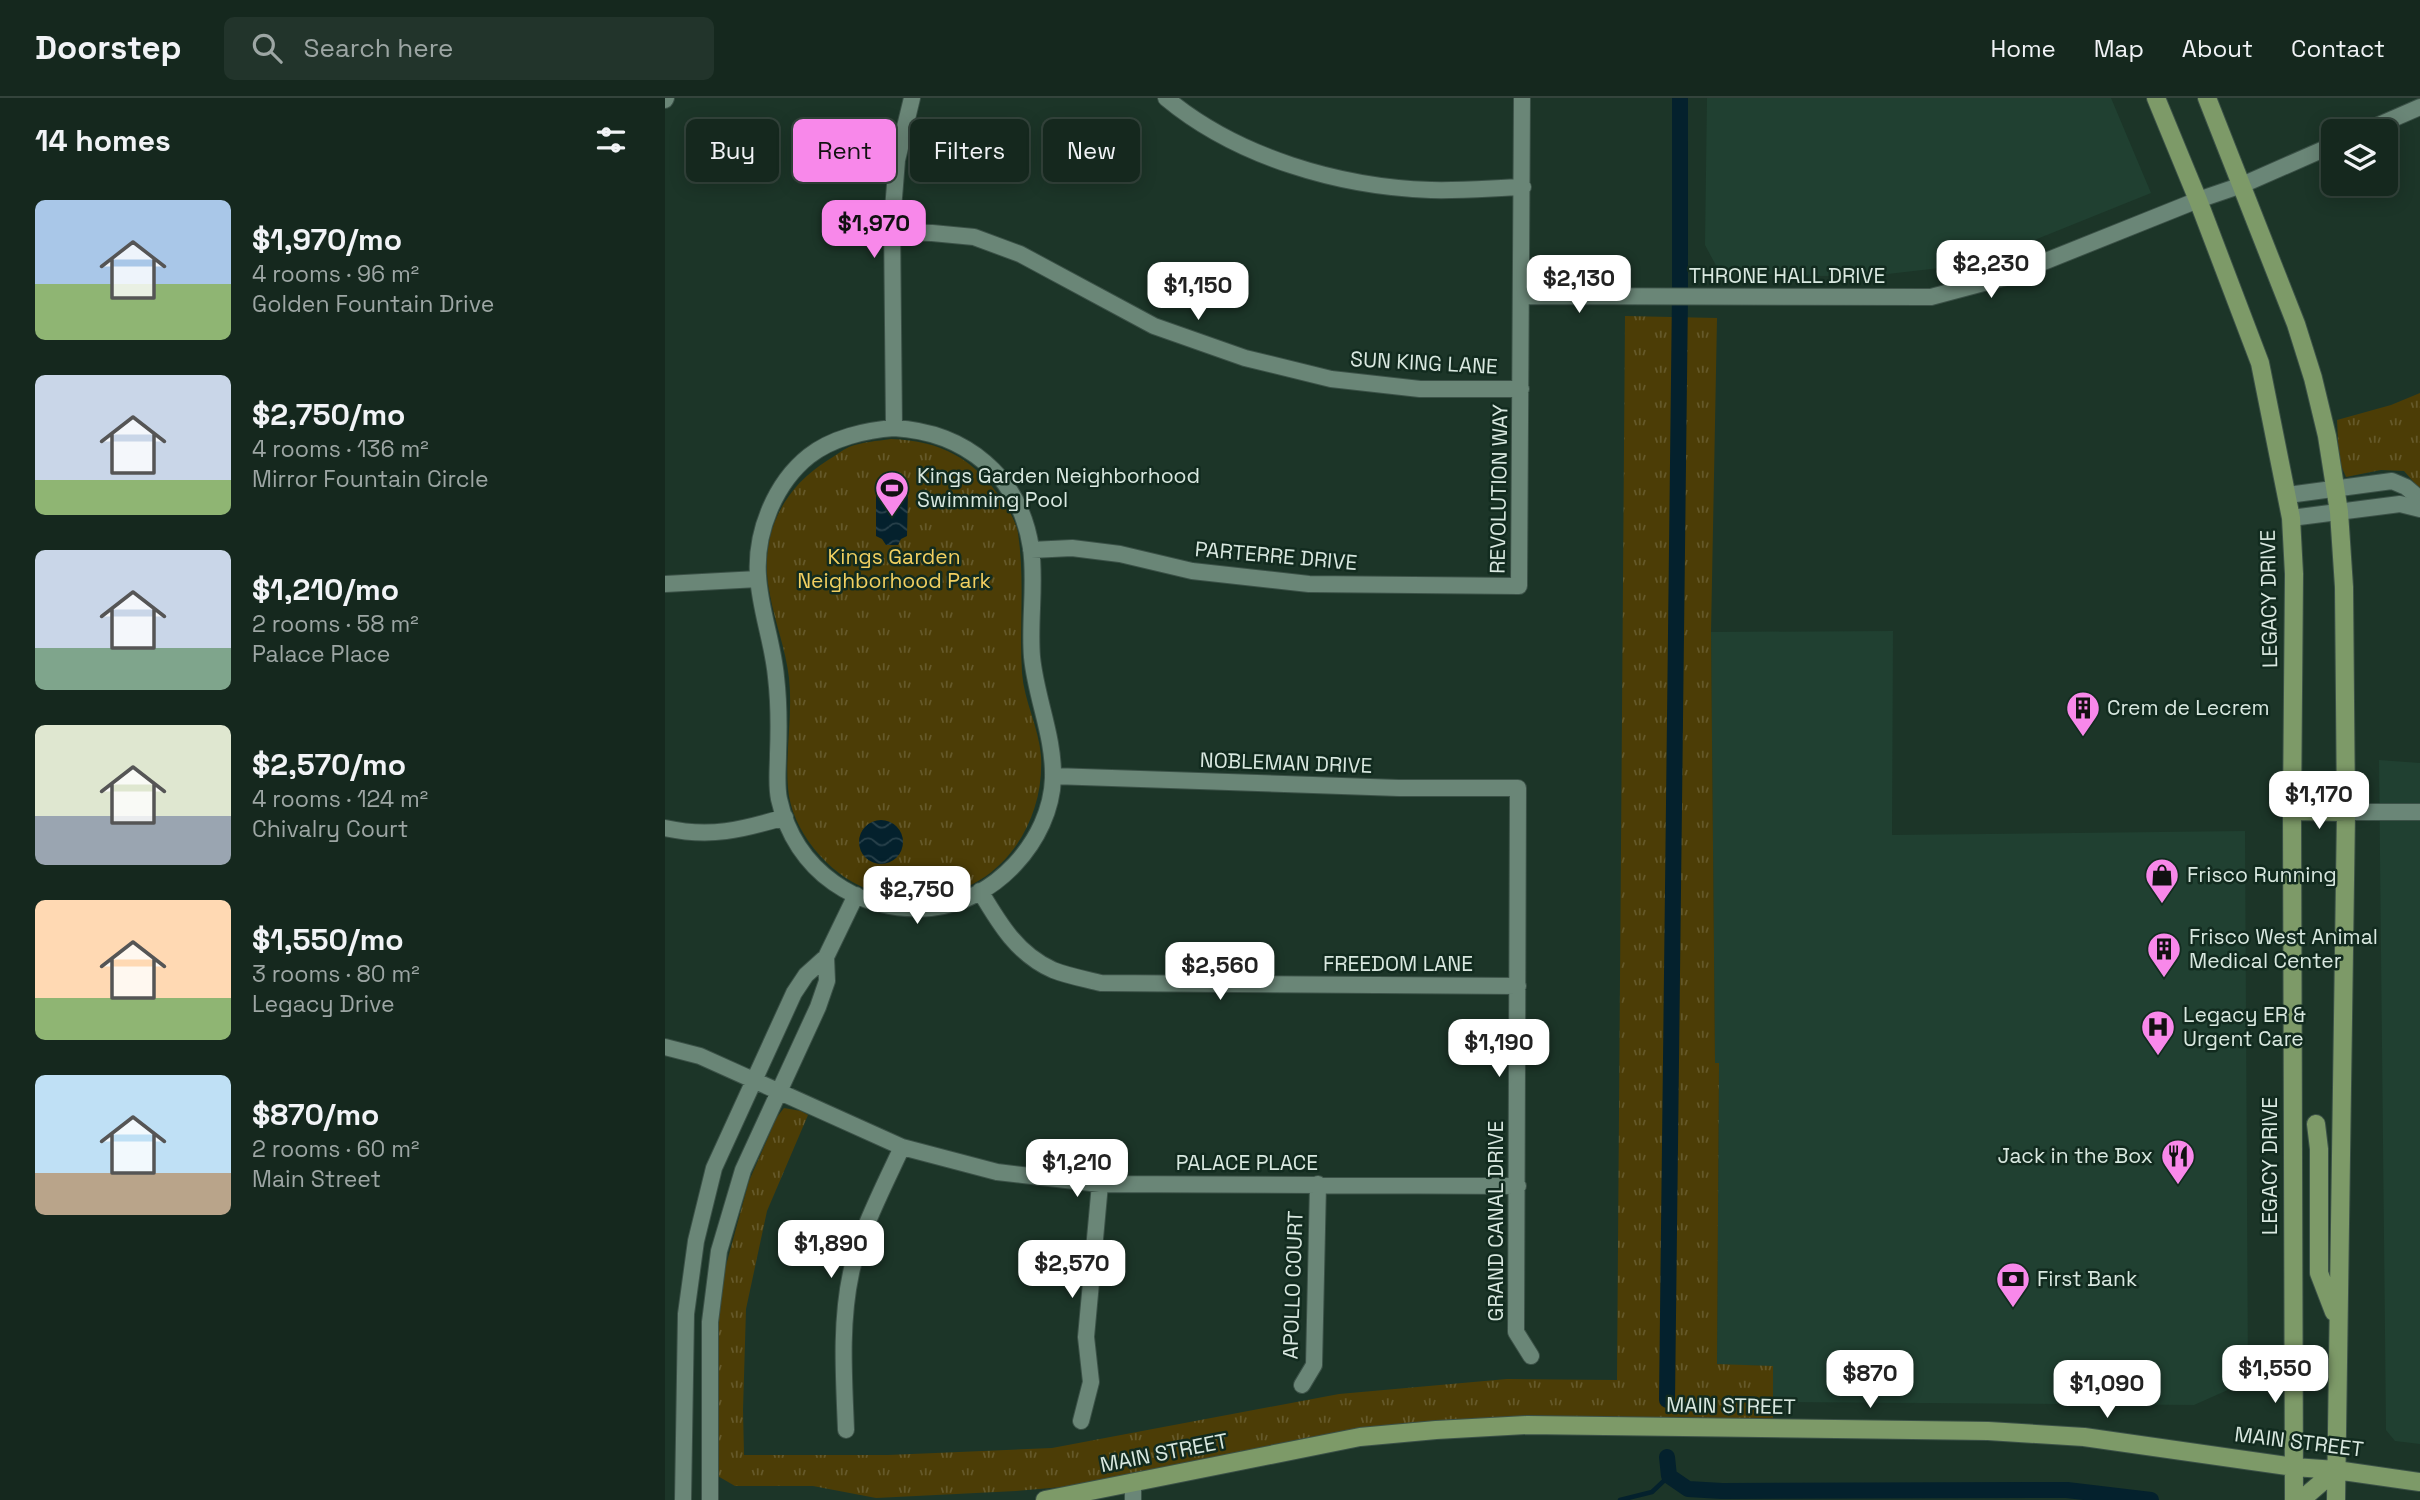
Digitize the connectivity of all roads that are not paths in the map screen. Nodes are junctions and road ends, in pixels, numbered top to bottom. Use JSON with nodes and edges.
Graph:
{"nodes":[{"id":1,"x":912,"y":98,"type":"edge"},
{"id":2,"x":1166,"y":98,"type":"edge"},
{"id":3,"x":1522,"y":98,"type":"edge"},
{"id":4,"x":2156,"y":98,"type":"edge"},
{"id":5,"x":2207,"y":98,"type":"edge"},
{"id":6,"x":2420,"y":107,"type":"edge"},
{"id":7,"x":2392,"y":119,"type":"edge"},
{"id":8,"x":2321,"y":150,"type":"edge"},
{"id":9,"x":2242,"y":185,"type":"junction"},
{"id":10,"x":1523,"y":187,"type":"junction"},
{"id":11,"x":2198,"y":200,"type":"junction"},
{"id":12,"x":892,"y":232,"type":"junction"},
{"id":13,"x":1522,"y":296,"type":"junction"},
{"id":14,"x":1521,"y":389,"type":"junction"},
{"id":15,"x":894,"y":428,"type":"junction"},
{"id":16,"x":2336,"y":489,"type":"junction"},
{"id":17,"x":2288,"y":495,"type":"junction"},
{"id":18,"x":2420,"y":499,"type":"edge"},
{"id":19,"x":2420,"y":509,"type":"edge"},
{"id":20,"x":2340,"y":512,"type":"junction"},
{"id":21,"x":2291,"y":518,"type":"junction"},
{"id":22,"x":1031,"y":550,"type":"junction"},
{"id":23,"x":758,"y":579,"type":"junction"},
{"id":24,"x":665,"y":584,"type":"edge"},
{"id":25,"x":1519,"y":586,"type":"joint"},
{"id":26,"x":1053,"y":776,"type":"junction"},
{"id":27,"x":1518,"y":788,"type":"joint"},
{"id":28,"x":2292,"y":811,"type":"junction"},
{"id":29,"x":2346,"y":812,"type":"junction"},
{"id":30,"x":2420,"y":812,"type":"edge"},
{"id":31,"x":785,"y":817,"type":"junction"},
{"id":32,"x":665,"y":828,"type":"edge"},
{"id":33,"x":980,"y":891,"type":"junction"},
{"id":34,"x":856,"y":895,"type":"junction"},
{"id":35,"x":827,"y":957,"type":"junction"},
{"id":36,"x":1518,"y":986,"type":"junction"},
{"id":37,"x":665,"y":1047,"type":"edge"},
{"id":38,"x":754,"y":1081,"type":"junction"},
{"id":39,"x":780,"y":1093,"type":"junction"},
{"id":40,"x":2293,"y":1123,"type":"junction"},
{"id":41,"x":2316,"y":1124,"type":"junction"},
{"id":42,"x":2342,"y":1126,"type":"junction"},
{"id":43,"x":902,"y":1147,"type":"junction"},
{"id":44,"x":1100,"y":1184,"type":"junction"},
{"id":45,"x":1318,"y":1184,"type":"junction"},
{"id":46,"x":1518,"y":1186,"type":"junction"},
{"id":47,"x":2339,"y":1325,"type":"junction"},
{"id":48,"x":1531,"y":1356,"type":"dead end"},
{"id":49,"x":1302,"y":1385,"type":"dead end"},
{"id":50,"x":1081,"y":1421,"type":"dead end"},
{"id":51,"x":846,"y":1430,"type":"dead end"},
{"id":52,"x":2294,"y":1467,"type":"junction"},
{"id":53,"x":2336,"y":1470,"type":"junction"},
{"id":54,"x":2420,"y":1482,"type":"edge"},
{"id":55,"x":1133,"y":1491,"type":"edge"},
{"id":56,"x":683,"y":1500,"type":"edge"},
{"id":57,"x":710,"y":1500,"type":"edge"},
{"id":58,"x":1045,"y":1500,"type":"edge"},
{"id":59,"x":2294,"y":1500,"type":"edge"},
{"id":60,"x":2301,"y":1500,"type":"edge"},
{"id":61,"x":2336,"y":1500,"type":"edge"}],
"edges":[{"from":1,"to":12,"type":"street"},
{"from":2,"to":10,"type":"street"},
{"from":3,"to":10,"type":"street","name":"REVOLUTION WAY"},
{"from":4,"to":11,"type":"main road","name":"LEGACY DRIVE"},
{"from":5,"to":9,"type":"main road"},
{"from":6,"to":7,"type":"street"},
{"from":8,"to":9,"type":"street","name":"THRONE HALL DRIVE"},
{"from":9,"to":11,"type":"street","name":"THRONE HALL DRIVE"},
{"from":9,"to":16,"type":"main road"},
{"from":10,"to":13,"type":"street","name":"REVOLUTION WAY"},
{"from":11,"to":13,"type":"street","name":"THRONE HALL DRIVE"},
{"from":11,"to":17,"type":"main road","name":"LEGACY DRIVE"},
{"from":12,"to":14,"type":"street","name":"SUN KING LANE"},
{"from":12,"to":15,"type":"street"},
{"from":13,"to":14,"type":"street","name":"REVOLUTION WAY"},
{"from":14,"to":25,"type":"street","name":"REVOLUTION WAY"},
{"from":15,"to":22,"type":"street"},
{"from":15,"to":23,"type":"street"},
{"from":16,"to":17,"type":"street"},
{"from":16,"to":18,"type":"street"},
{"from":16,"to":20,"type":"main road"},
{"from":17,"to":21,"type":"main road","name":"LEGACY DRIVE"},
{"from":19,"to":20,"type":"street"},
{"from":20,"to":21,"type":"street"},
{"from":20,"to":29,"type":"main road"},
{"from":21,"to":28,"type":"main road","name":"LEGACY DRIVE"},
{"from":22,"to":25,"type":"street","name":"PARTERRE DRIVE"},
{"from":22,"to":26,"type":"street"},
{"from":23,"to":24,"type":"street"},
{"from":23,"to":31,"type":"street"},
{"from":26,"to":27,"type":"street","name":"NOBLEMAN DRIVE"},
{"from":26,"to":33,"type":"street"},
{"from":27,"to":36,"type":"street","name":"GRAND CANAL DRIVE"},
{"from":28,"to":29,"type":"main road"},
{"from":28,"to":40,"type":"main road","name":"LEGACY DRIVE"},
{"from":29,"to":30,"type":"street"},
{"from":29,"to":42,"type":"main road"},
{"from":31,"to":32,"type":"street"},
{"from":31,"to":34,"type":"street"},
{"from":33,"to":34,"type":"street"},
{"from":33,"to":36,"type":"street","name":"FREEDOM LANE"},
{"from":34,"to":35,"type":"street"},
{"from":35,"to":38,"type":"street"},
{"from":35,"to":39,"type":"street"},
{"from":36,"to":46,"type":"street","name":"GRAND CANAL DRIVE"},
{"from":37,"to":38,"type":"street","name":"PALACE PLACE"},
{"from":38,"to":39,"type":"street","name":"PALACE PLACE"},
{"from":38,"to":56,"type":"street"},
{"from":39,"to":43,"type":"street","name":"PALACE PLACE"},
{"from":39,"to":57,"type":"street"},
{"from":40,"to":41,"type":"main road"},
{"from":40,"to":52,"type":"main road","name":"LEGACY DRIVE"},
{"from":41,"to":42,"type":"main road"},
{"from":41,"to":47,"type":"main road"},
{"from":42,"to":47,"type":"main road"},
{"from":43,"to":44,"type":"street","name":"PALACE PLACE"},
{"from":43,"to":51,"type":"street"},
{"from":44,"to":45,"type":"street","name":"PALACE PLACE"},
{"from":44,"to":50,"type":"street"},
{"from":45,"to":46,"type":"street","name":"PALACE PLACE"},
{"from":45,"to":49,"type":"street","name":"APOLLO COURT"},
{"from":46,"to":48,"type":"street","name":"GRAND CANAL DRIVE"},
{"from":47,"to":53,"type":"main road"},
{"from":52,"to":53,"type":"main road","name":"MAIN STREET"},
{"from":52,"to":55,"type":"main road","name":"MAIN STREET"},
{"from":52,"to":59,"type":"main road","name":"LEGACY DRIVE"},
{"from":53,"to":54,"type":"main road","name":"MAIN STREET"},
{"from":53,"to":60,"type":"main road"},
{"from":53,"to":61,"type":"main road"},
{"from":55,"to":58,"type":"main road","name":"MAIN STREET"}]}
